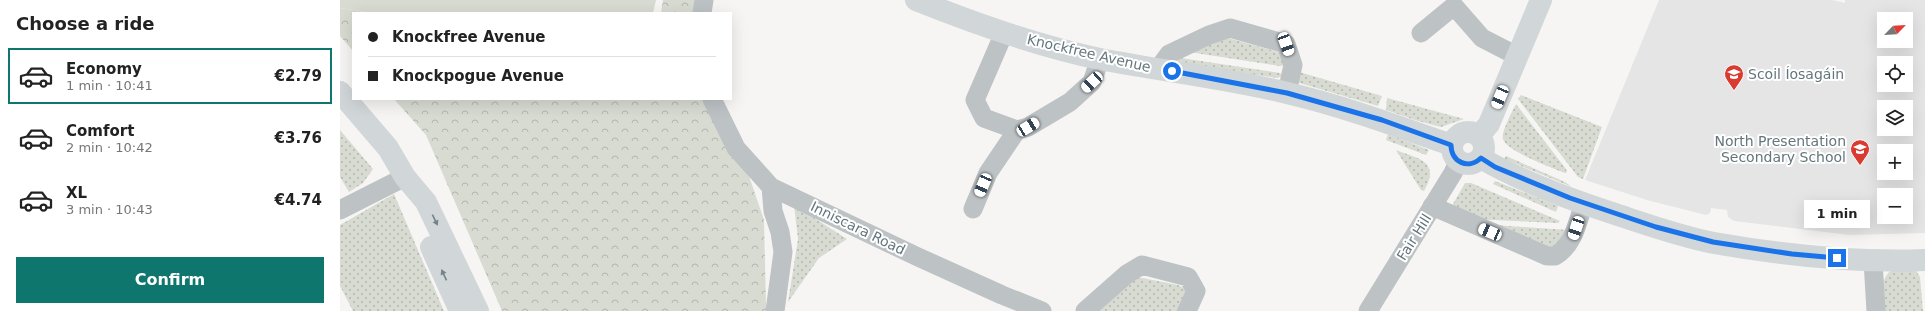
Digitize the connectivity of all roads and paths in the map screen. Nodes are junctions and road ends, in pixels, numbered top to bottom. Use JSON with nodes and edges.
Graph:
{"nodes":[{"id":1,"x":704,"y":0,"type":"edge"},
{"id":2,"x":916,"y":0,"type":"edge"},
{"id":3,"x":1537,"y":1,"type":"edge"},
{"id":4,"x":702,"y":12,"type":"edge"},
{"id":5,"x":1004,"y":33,"type":"junction"},
{"id":6,"x":1421,"y":33,"type":"dead end"},
{"id":7,"x":1517,"y":56,"type":"junction"},
{"id":8,"x":1100,"y":59,"type":"junction"},
{"id":9,"x":1158,"y":69,"type":"junction"},
{"id":10,"x":340,"y":92,"type":"edge"},
{"id":11,"x":1287,"y":93,"type":"junction"},
{"id":12,"x":712,"y":100,"type":"edge"},
{"id":13,"x":1017,"y":130,"type":"junction"},
{"id":14,"x":1480,"y":136,"type":"junction"},
{"id":15,"x":1455,"y":153,"type":"junction"},
{"id":16,"x":1481,"y":158,"type":"junction"},
{"id":17,"x":405,"y":177,"type":"junction"},
{"id":18,"x":772,"y":187,"type":"junction"},
{"id":19,"x":1584,"y":204,"type":"junction"},
{"id":20,"x":1432,"y":206,"type":"junction"},
{"id":21,"x":973,"y":209,"type":"dead end"},
{"id":22,"x":340,"y":210,"type":"edge"},
{"id":23,"x":1925,"y":260,"type":"edge"},
{"id":24,"x":1873,"y":261,"type":"junction"},
{"id":25,"x":460,"y":311,"type":"edge"},
{"id":26,"x":478,"y":311,"type":"edge"},
{"id":27,"x":776,"y":311,"type":"edge"},
{"id":28,"x":1042,"y":311,"type":"edge"},
{"id":29,"x":1085,"y":311,"type":"edge"},
{"id":30,"x":1186,"y":311,"type":"edge"},
{"id":31,"x":1368,"y":311,"type":"edge"},
{"id":32,"x":1876,"y":311,"type":"edge"}],
"edges":[{"from":1,"to":4,"type":"street"},
{"from":2,"to":5,"type":"street","name":"Knockfree Avenue"},
{"from":3,"to":7,"type":"street"},
{"from":5,"to":8,"type":"street","name":"Knockfree Avenue"},
{"from":5,"to":13,"type":"street"},
{"from":6,"to":7,"type":"street"},
{"from":7,"to":14,"type":"street"},
{"from":8,"to":9,"type":"street","name":"Knockfree Avenue"},
{"from":8,"to":13,"type":"street"},
{"from":9,"to":11,"type":"street","name":"Knockfree Avenue"},
{"from":9,"to":11,"type":"street"},
{"from":10,"to":17,"type":"street"},
{"from":11,"to":15,"type":"street","name":"Knockfree Avenue"},
{"from":12,"to":18,"type":"street","name":"Inniscara Road"},
{"from":13,"to":21,"type":"street"},
{"from":14,"to":15,"type":"street"},
{"from":14,"to":16,"type":"street"},
{"from":15,"to":16,"type":"street"},
{"from":15,"to":20,"type":"street","name":"Fair Hill"},
{"from":16,"to":19,"type":"street"},
{"from":17,"to":22,"type":"street"},
{"from":25,"to":17,"type":"street","one_way":true},
{"from":17,"to":26,"type":"street","one_way":true},
{"from":18,"to":27,"type":"street"},
{"from":18,"to":28,"type":"street","name":"Inniscara Road"},
{"from":19,"to":20,"type":"street"},
{"from":19,"to":24,"type":"street"},
{"from":20,"to":31,"type":"street","name":"Fair Hill"},
{"from":23,"to":24,"type":"street"},
{"from":24,"to":32,"type":"street"},
{"from":29,"to":30,"type":"street"}]}
